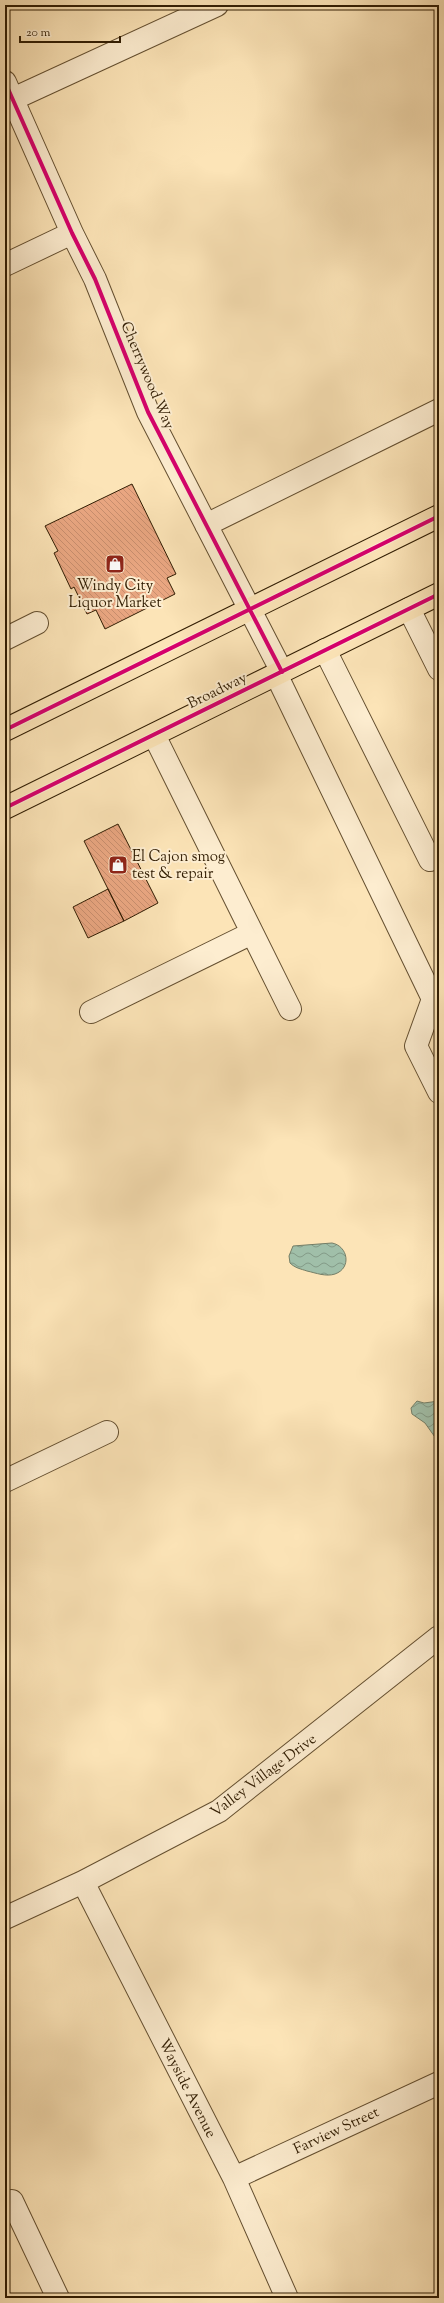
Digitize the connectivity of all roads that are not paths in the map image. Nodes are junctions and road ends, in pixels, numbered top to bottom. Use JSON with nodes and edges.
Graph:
{"nodes":[{"id":1,"x":217,"y":5,"type":"edge"},
{"id":2,"x":9,"y":90,"type":"edge"},
{"id":3,"x":72,"y":233,"type":"junction"},
{"id":4,"x":5,"y":265,"type":"edge"},
{"id":5,"x":439,"y":410,"type":"edge"},
{"id":6,"x":439,"y":516,"type":"edge"},
{"id":7,"x":206,"y":525,"type":"junction"},
{"id":8,"x":439,"y":594,"type":"edge"},
{"id":9,"x":250,"y":609,"type":"junction"},
{"id":10,"x":409,"y":609,"type":"junction"},
{"id":11,"x":37,"y":623,"type":"dead end"},
{"id":12,"x":5,"y":639,"type":"edge"},
{"id":13,"x":325,"y":650,"type":"junction"},
{"id":14,"x":439,"y":669,"type":"edge"},
{"id":15,"x":279,"y":673,"type":"junction"},
{"id":16,"x":5,"y":730,"type":"edge"},
{"id":17,"x":154,"y":735,"type":"junction"},
{"id":18,"x":5,"y":808,"type":"edge"},
{"id":19,"x":430,"y":860,"type":"dead end"},
{"id":20,"x":252,"y":933,"type":"junction"},
{"id":21,"x":290,"y":1009,"type":"dead end"},
{"id":22,"x":91,"y":1012,"type":"dead end"},
{"id":23,"x":439,"y":1092,"type":"edge"},
{"id":24,"x":107,"y":1432,"type":"dead end"},
{"id":25,"x":5,"y":1480,"type":"edge"},
{"id":26,"x":439,"y":1637,"type":"edge"},
{"id":27,"x":83,"y":1882,"type":"junction"},
{"id":28,"x":5,"y":1918,"type":"edge"},
{"id":29,"x":439,"y":2083,"type":"edge"},
{"id":30,"x":234,"y":2178,"type":"junction"},
{"id":31,"x":5,"y":2205,"type":"edge"},
{"id":32,"x":58,"y":2298,"type":"edge"},
{"id":33,"x":287,"y":2298,"type":"edge"}],
"edges":[{"from":1,"to":2,"type":"street","name":"Cherrywood Way"},
{"from":2,"to":3,"type":"street","name":"Cherrywood Way"},
{"from":3,"to":4,"type":"street"},
{"from":3,"to":7,"type":"street","name":"Cherrywood Way"},
{"from":5,"to":7,"type":"street"},
{"from":6,"to":9,"type":"main road"},
{"from":7,"to":9,"type":"street","name":"Cherrywood Way"},
{"from":8,"to":10,"type":"main road","name":"Broadway"},
{"from":9,"to":15,"type":"street","name":"Cherrywood Way"},
{"from":9,"to":16,"type":"main road"},
{"from":10,"to":13,"type":"main road","name":"Broadway"},
{"from":10,"to":14,"type":"street"},
{"from":11,"to":12,"type":"street"},
{"from":13,"to":15,"type":"main road","name":"Broadway"},
{"from":13,"to":19,"type":"street"},
{"from":15,"to":17,"type":"main road","name":"Broadway"},
{"from":15,"to":23,"type":"street","name":"Cherrywood Way"},
{"from":17,"to":18,"type":"main road","name":"Broadway"},
{"from":17,"to":20,"type":"street"},
{"from":20,"to":21,"type":"street"},
{"from":20,"to":22,"type":"street"},
{"from":24,"to":25,"type":"street"},
{"from":26,"to":27,"type":"street","name":"Valley Village Drive"},
{"from":27,"to":28,"type":"street","name":"Valley Village Drive"},
{"from":27,"to":30,"type":"street","name":"Wayside Avenue"},
{"from":29,"to":30,"type":"street","name":"Farview Street"},
{"from":30,"to":33,"type":"street","name":"Wayside Avenue"},
{"from":31,"to":32,"type":"street"}]}
